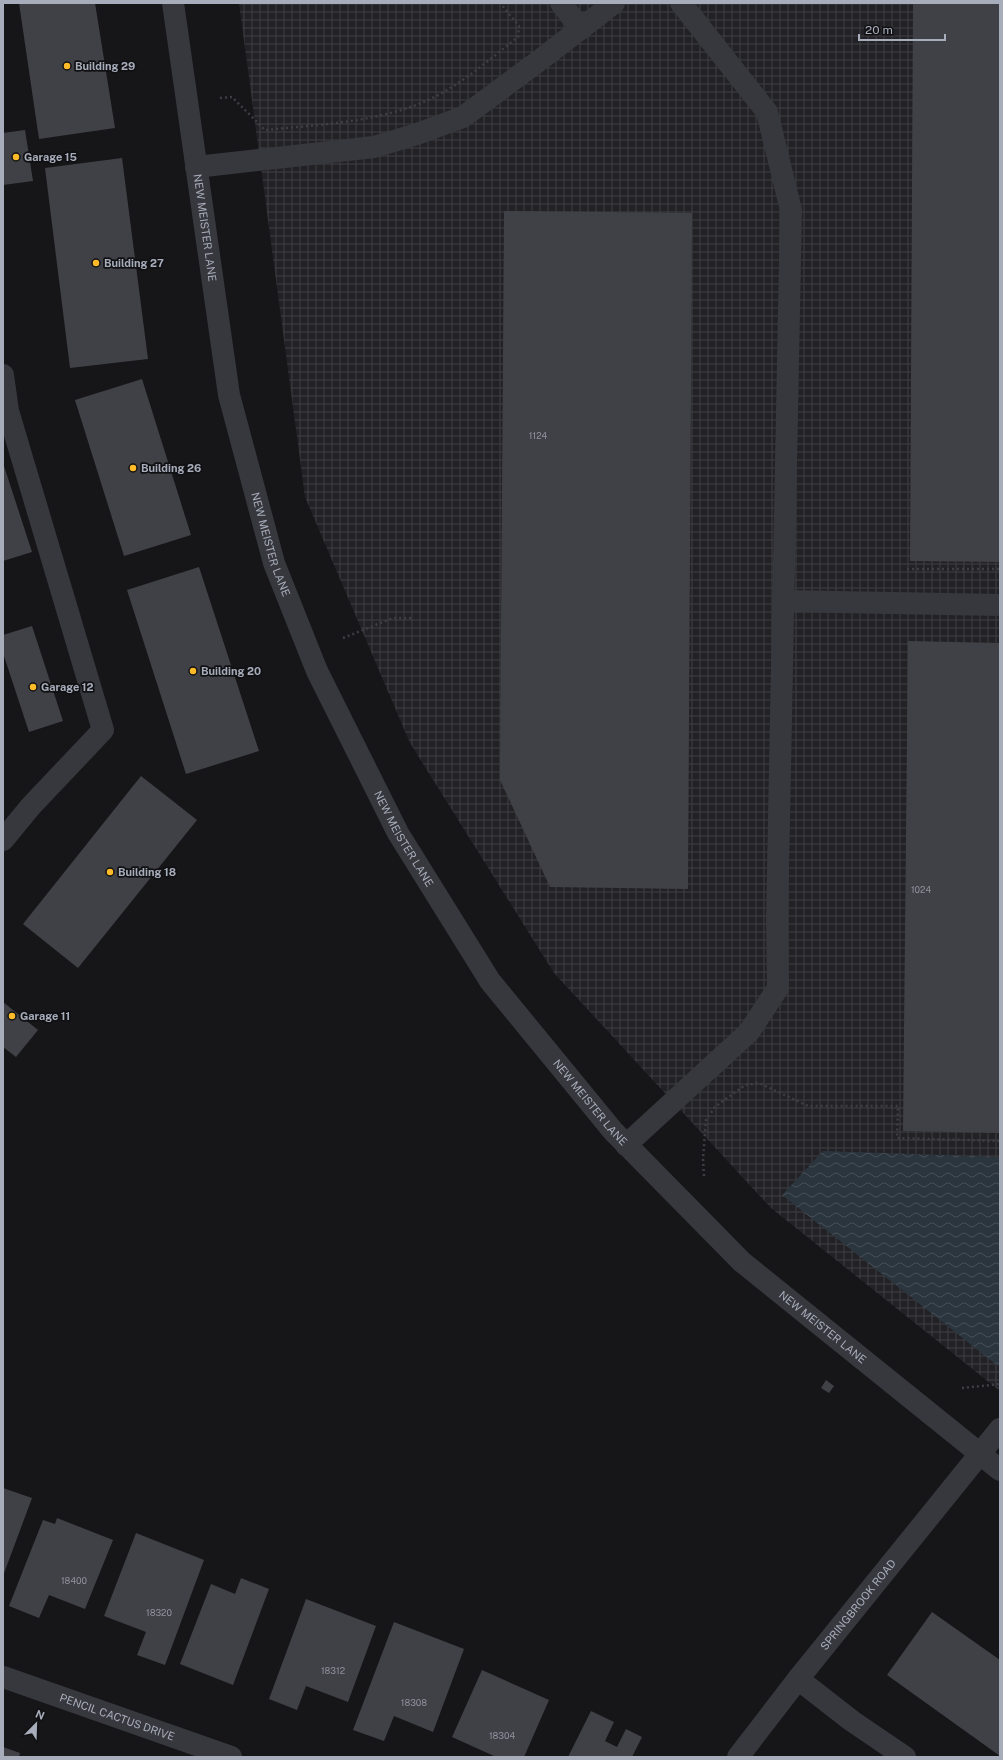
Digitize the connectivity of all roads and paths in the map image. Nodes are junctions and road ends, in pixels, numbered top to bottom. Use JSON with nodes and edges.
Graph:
{"nodes":[{"id":1,"x":173,"y":3,"type":"edge"},
{"id":2,"x":500,"y":3,"type":"edge"},
{"id":3,"x":561,"y":3,"type":"edge"},
{"id":4,"x":614,"y":3,"type":"edge"},
{"id":5,"x":681,"y":3,"type":"edge"},
{"id":6,"x":581,"y":29,"type":"junction"},
{"id":7,"x":220,"y":98,"type":"dead end"},
{"id":8,"x":196,"y":166,"type":"junction"},
{"id":9,"x":3,"y":376,"type":"edge"},
{"id":10,"x":6,"y":412,"type":"edge"},
{"id":11,"x":907,"y":568,"type":"dead end"},
{"id":12,"x":1000,"y":569,"type":"edge"},
{"id":13,"x":783,"y":601,"type":"junction"},
{"id":14,"x":1000,"y":605,"type":"edge"},
{"id":15,"x":414,"y":618,"type":"dead end"},
{"id":16,"x":342,"y":638,"type":"dead end"},
{"id":17,"x":3,"y":840,"type":"edge"},
{"id":18,"x":1000,"y":1141,"type":"edge"},
{"id":19,"x":626,"y":1145,"type":"junction"},
{"id":20,"x":704,"y":1176,"type":"dead end"},
{"id":21,"x":1000,"y":1384,"type":"edge"},
{"id":22,"x":962,"y":1388,"type":"dead end"},
{"id":23,"x":1000,"y":1428,"type":"edge"},
{"id":24,"x":980,"y":1454,"type":"junction"},
{"id":25,"x":1000,"y":1470,"type":"edge"},
{"id":26,"x":3,"y":1677,"type":"edge"},
{"id":27,"x":798,"y":1679,"type":"junction"},
{"id":28,"x":231,"y":1757,"type":"edge"},
{"id":29,"x":738,"y":1757,"type":"edge"},
{"id":30,"x":905,"y":1757,"type":"edge"}],
"edges":[{"from":1,"to":8,"type":"street","name":"NEW MEISTER LANE"},
{"from":2,"to":7,"type":"path"},
{"from":3,"to":6,"type":"street"},
{"from":4,"to":6,"type":"street"},
{"from":5,"to":13,"type":"street"},
{"from":6,"to":8,"type":"street"},
{"from":8,"to":19,"type":"street","name":"NEW MEISTER LANE"},
{"from":9,"to":10,"type":"street"},
{"from":10,"to":17,"type":"street"},
{"from":11,"to":12,"type":"path"},
{"from":13,"to":14,"type":"street"},
{"from":13,"to":19,"type":"street"},
{"from":15,"to":16,"type":"path"},
{"from":18,"to":20,"type":"path"},
{"from":19,"to":24,"type":"street","name":"NEW MEISTER LANE"},
{"from":21,"to":22,"type":"path"},
{"from":23,"to":24,"type":"street","name":"SPRINGBROOK ROAD"},
{"from":24,"to":25,"type":"street","name":"NEW MEISTER LANE"},
{"from":24,"to":27,"type":"street","name":"SPRINGBROOK ROAD"},
{"from":26,"to":28,"type":"street","name":"PENCIL CACTUS DRIVE"},
{"from":27,"to":29,"type":"street","name":"SPRINGBROOK ROAD"},
{"from":27,"to":30,"type":"street"}]}
